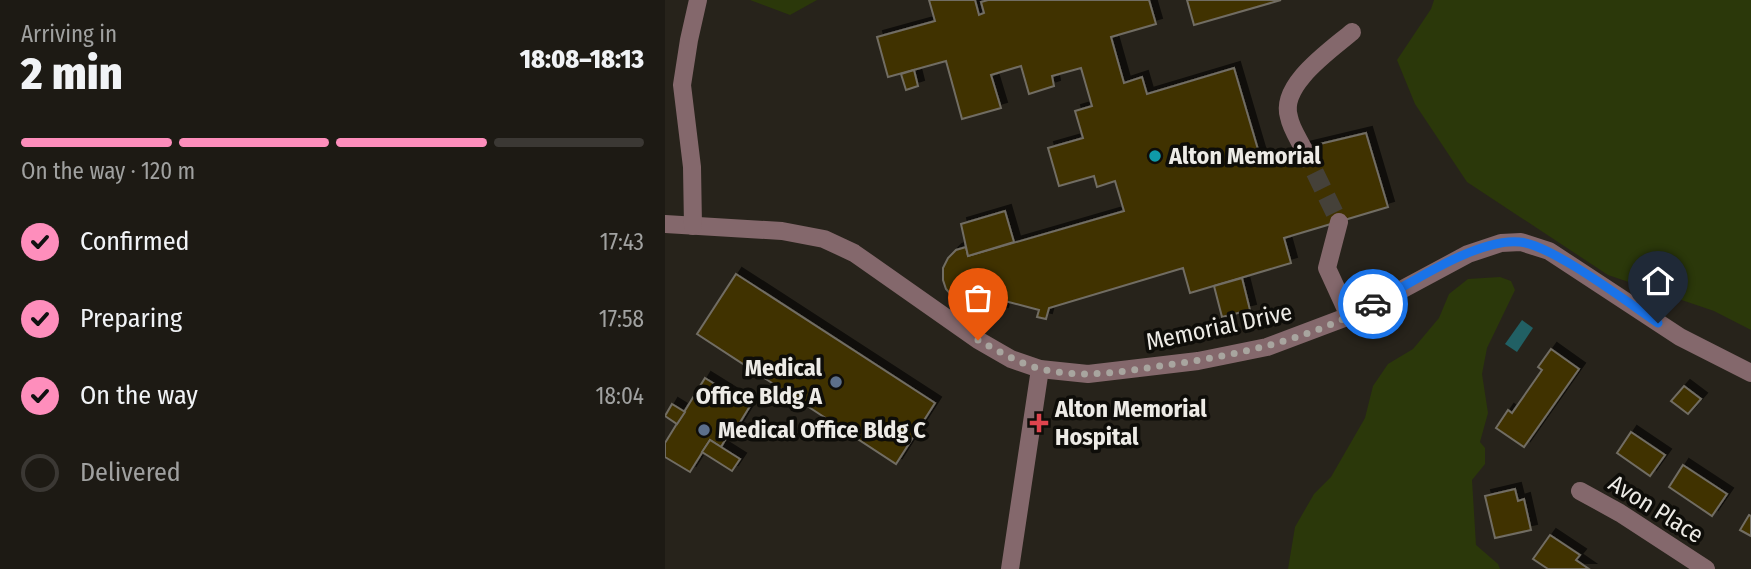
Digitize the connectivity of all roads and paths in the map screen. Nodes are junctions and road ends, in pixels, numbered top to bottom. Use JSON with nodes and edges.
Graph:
{"nodes":[{"id":1,"x":694,"y":2,"type":"edge"},
{"id":2,"x":1352,"y":32,"type":"dead end"},
{"id":3,"x":1303,"y":148,"type":"tunnel mouth"},
{"id":4,"x":1339,"y":222,"type":"tunnel mouth"},
{"id":5,"x":665,"y":224,"type":"edge"},
{"id":6,"x":693,"y":226,"type":"junction"},
{"id":7,"x":1349,"y":316,"type":"junction"},
{"id":8,"x":1040,"y":369,"type":"junction"},
{"id":9,"x":1751,"y":373,"type":"edge"},
{"id":10,"x":1580,"y":491,"type":"dead end"},
{"id":11,"x":1010,"y":569,"type":"edge"},
{"id":12,"x":1706,"y":569,"type":"edge"}],
"edges":[{"from":1,"to":6,"type":"street"},
{"from":2,"to":3,"type":"street"},
{"from":4,"to":7,"type":"street"},
{"from":5,"to":6,"type":"street","name":"Memorial Drive"},
{"from":6,"to":8,"type":"street","name":"Memorial Drive"},
{"from":7,"to":8,"type":"street","name":"Memorial Drive"},
{"from":7,"to":9,"type":"street","name":"Memorial Drive"},
{"from":8,"to":11,"type":"street"},
{"from":10,"to":12,"type":"street","name":"Avon Place"}]}
